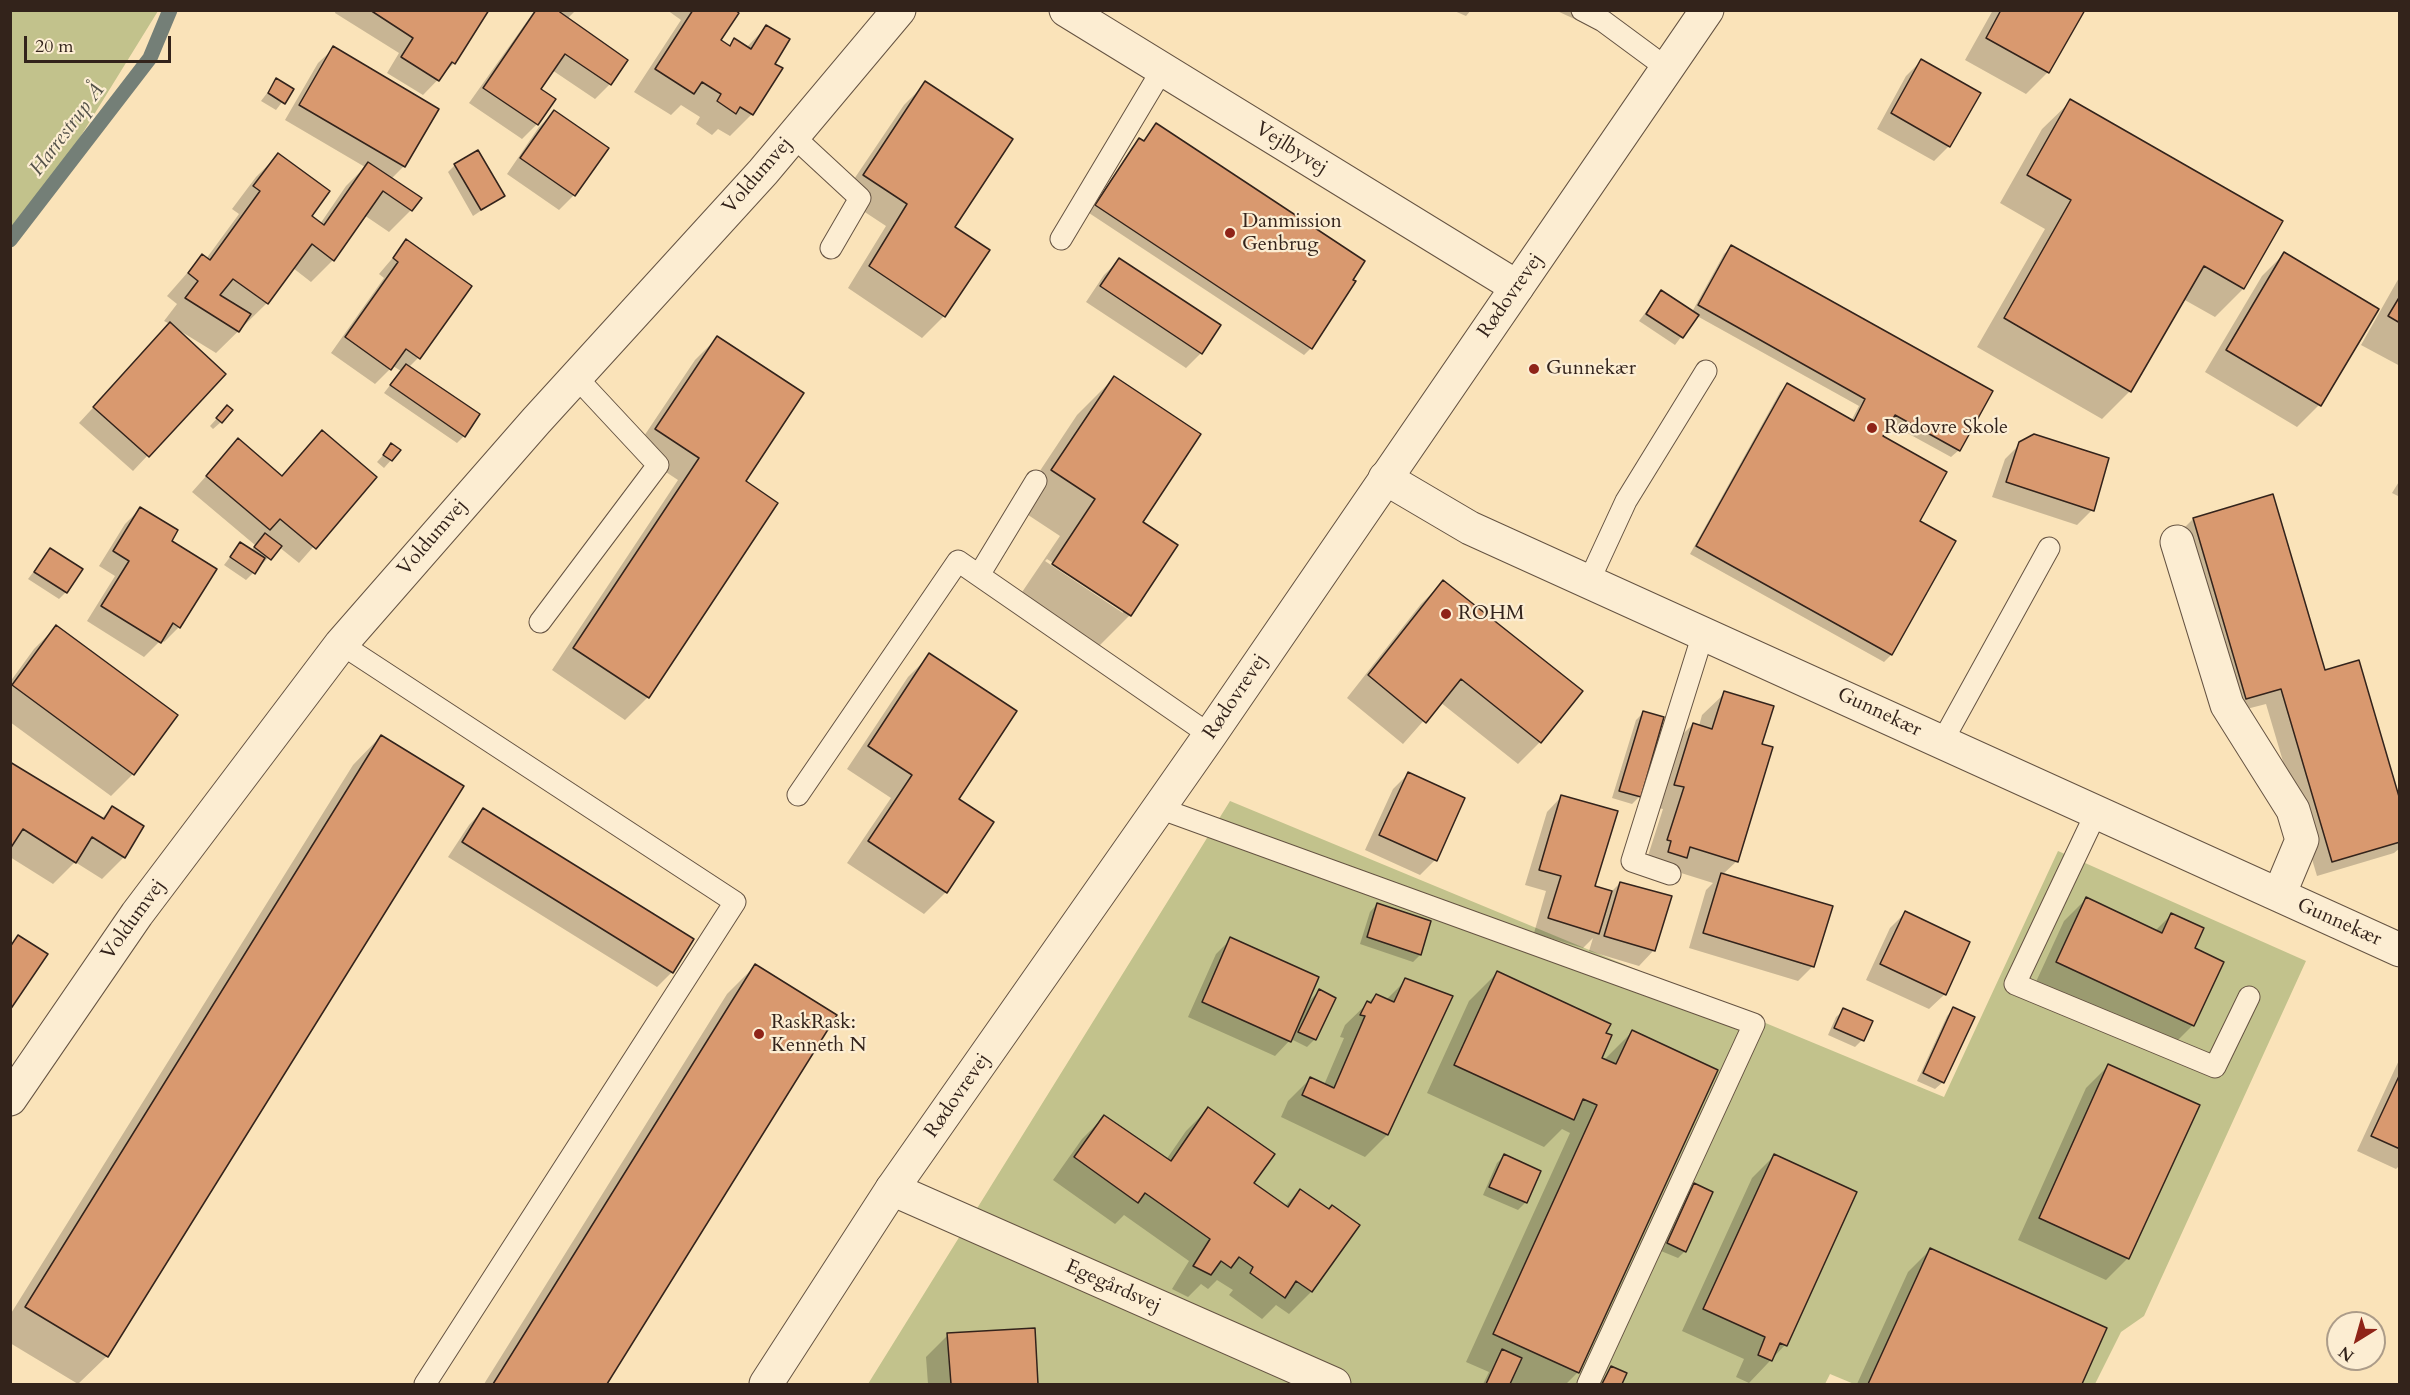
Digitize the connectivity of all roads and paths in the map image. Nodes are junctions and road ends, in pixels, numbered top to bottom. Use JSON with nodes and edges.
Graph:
{"nodes":[{"id":1,"x":898,"y":10,"type":"edge"},
{"id":2,"x":1066,"y":10,"type":"edge"},
{"id":3,"x":1582,"y":10,"type":"edge"},
{"id":4,"x":1707,"y":10,"type":"edge"},
{"id":5,"x":1162,"y":69,"type":"junction"},
{"id":6,"x":1668,"y":69,"type":"junction"},
{"id":7,"x":793,"y":136,"type":"junction"},
{"id":8,"x":1061,"y":239,"type":"dead end"},
{"id":9,"x":831,"y":248,"type":"dead end"},
{"id":10,"x":1517,"y":287,"type":"junction"},
{"id":11,"x":1706,"y":371,"type":"dead end"},
{"id":12,"x":576,"y":377,"type":"junction"},
{"id":13,"x":1385,"y":478,"type":"junction"},
{"id":14,"x":1036,"y":481,"type":"dead end"},
{"id":15,"x":2177,"y":542,"type":"dead end"},
{"id":16,"x":2049,"y":548,"type":"dead end"},
{"id":17,"x":979,"y":575,"type":"junction"},
{"id":18,"x":1589,"y":581,"type":"junction"},
{"id":19,"x":540,"y":622,"type":"dead end"},
{"id":20,"x":1703,"y":634,"type":"junction"},
{"id":21,"x":341,"y":644,"type":"junction"},
{"id":22,"x":1210,"y":735,"type":"junction"},
{"id":23,"x":1942,"y":742,"type":"junction"},
{"id":24,"x":798,"y":795,"type":"dead end"},
{"id":25,"x":1159,"y":808,"type":"junction"},
{"id":26,"x":2096,"y":813,"type":"junction"},
{"id":27,"x":1670,"y":874,"type":"dead end"},
{"id":28,"x":2279,"y":895,"type":"junction"},
{"id":29,"x":2400,"y":950,"type":"edge"},
{"id":30,"x":2249,"y":997,"type":"dead end"},
{"id":31,"x":10,"y":1099,"type":"edge"},
{"id":32,"x":892,"y":1189,"type":"junction"},
{"id":33,"x":425,"y":1384,"type":"edge"},
{"id":34,"x":766,"y":1384,"type":"edge"},
{"id":35,"x":1334,"y":1384,"type":"edge"},
{"id":36,"x":1588,"y":1384,"type":"edge"}],
"edges":[{"from":1,"to":7,"type":"street","name":"Voldumvej"},
{"from":2,"to":5,"type":"street","name":"Vejlbyvej"},
{"from":3,"to":6,"type":"lane"},
{"from":4,"to":6,"type":"street","name":"Rødovrevej"},
{"from":5,"to":8,"type":"lane"},
{"from":5,"to":10,"type":"street","name":"Vejlbyvej"},
{"from":6,"to":10,"type":"street","name":"Rødovrevej"},
{"from":7,"to":9,"type":"lane"},
{"from":7,"to":12,"type":"street","name":"Voldumvej"},
{"from":10,"to":13,"type":"street","name":"Rødovrevej"},
{"from":11,"to":18,"type":"lane"},
{"from":12,"to":19,"type":"lane"},
{"from":12,"to":21,"type":"street","name":"Voldumvej"},
{"from":13,"to":18,"type":"street","name":"Gunnekær"},
{"from":13,"to":22,"type":"street","name":"Rødovrevej"},
{"from":14,"to":17,"type":"lane"},
{"from":15,"to":28,"type":"street","name":"Gunnekær"},
{"from":16,"to":23,"type":"lane"},
{"from":17,"to":22,"type":"lane"},
{"from":17,"to":24,"type":"lane"},
{"from":18,"to":20,"type":"street","name":"Gunnekær"},
{"from":20,"to":23,"type":"street","name":"Gunnekær"},
{"from":20,"to":27,"type":"lane"},
{"from":21,"to":31,"type":"street","name":"Voldumvej"},
{"from":21,"to":33,"type":"lane"},
{"from":22,"to":25,"type":"street","name":"Rødovrevej"},
{"from":23,"to":26,"type":"street","name":"Gunnekær"},
{"from":25,"to":32,"type":"street","name":"Rødovrevej"},
{"from":25,"to":36,"type":"lane"},
{"from":26,"to":28,"type":"street","name":"Gunnekær"},
{"from":26,"to":30,"type":"lane"},
{"from":28,"to":29,"type":"street","name":"Gunnekær"},
{"from":32,"to":34,"type":"street","name":"Rødovrevej"},
{"from":32,"to":35,"type":"street","name":"Egegårdsvej"}]}
